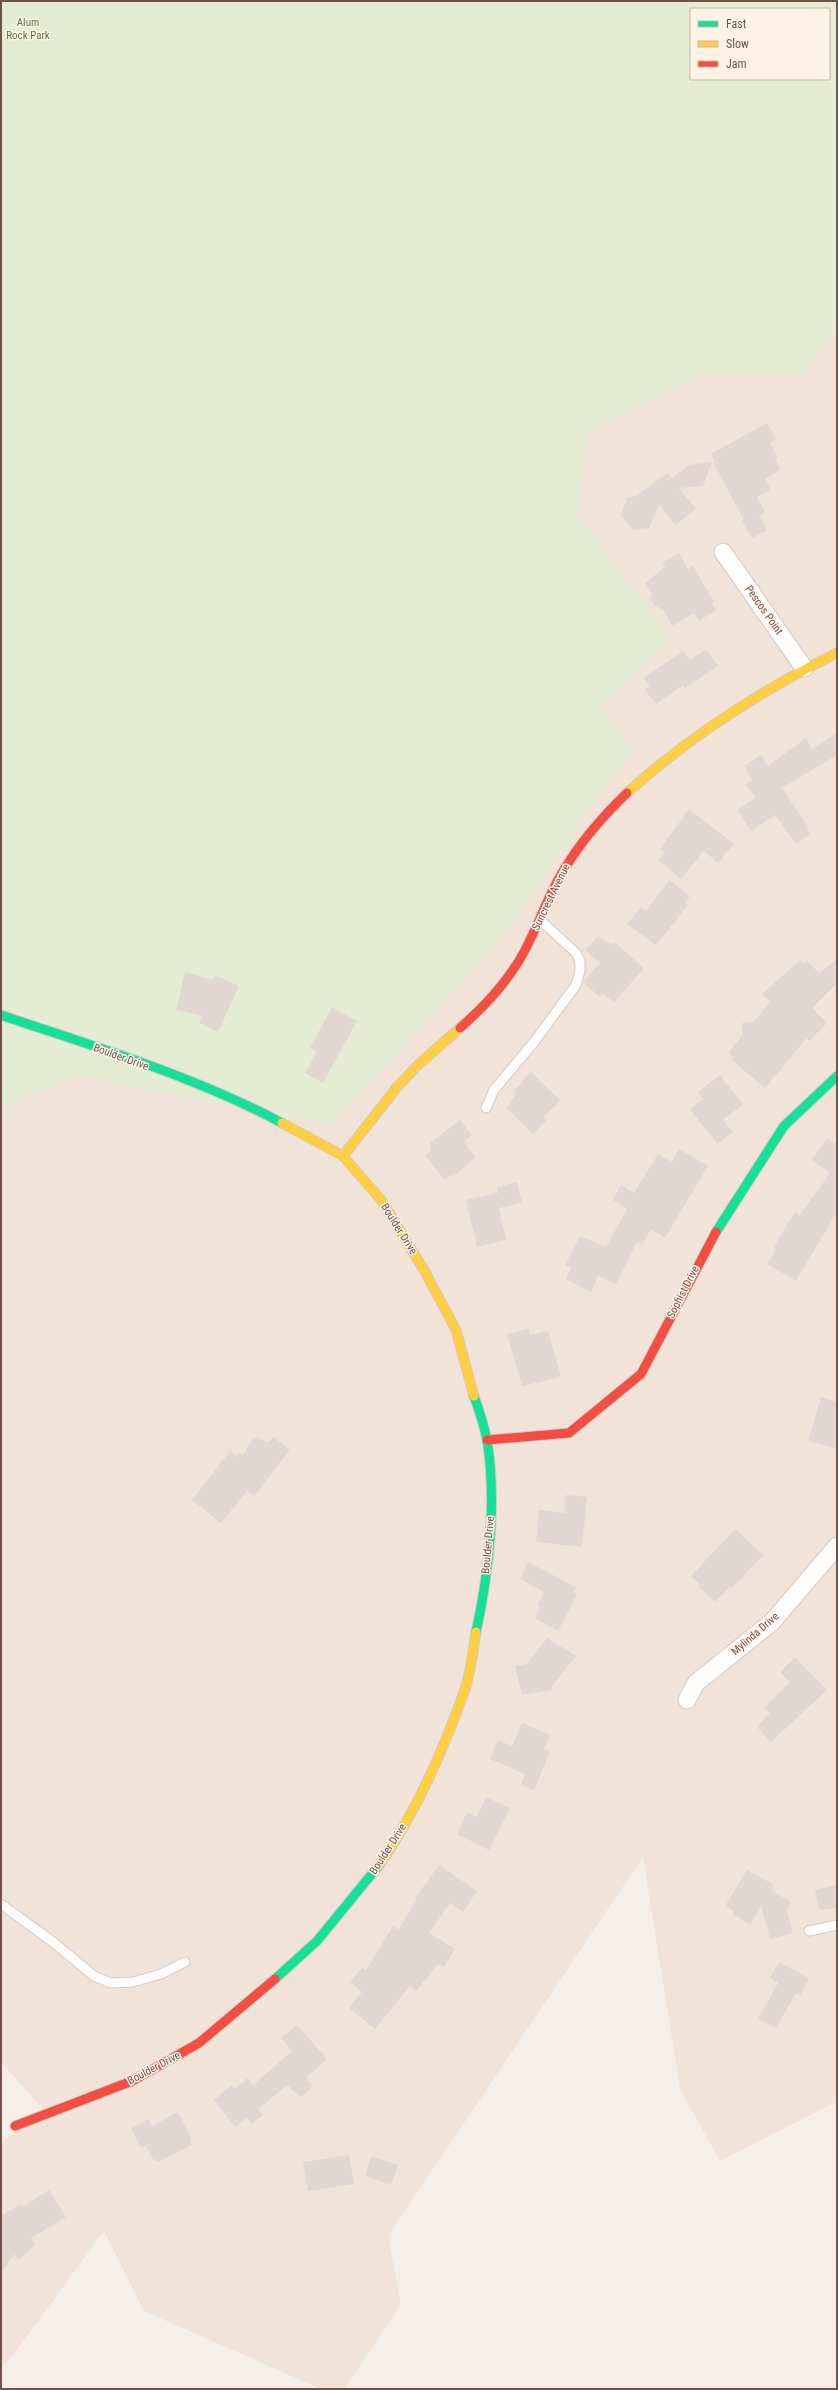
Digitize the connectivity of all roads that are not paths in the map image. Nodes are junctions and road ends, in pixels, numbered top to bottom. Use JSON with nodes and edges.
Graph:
{"nodes":[{"id":1,"x":723,"y":552,"type":"dead end"},
{"id":2,"x":837,"y":653,"type":"edge"},
{"id":3,"x":804,"y":668,"type":"junction"},
{"id":4,"x":539,"y":919,"type":"junction"},
{"id":5,"x":1,"y":1015,"type":"edge"},
{"id":6,"x":837,"y":1076,"type":"edge"},
{"id":7,"x":486,"y":1108,"type":"dead end"},
{"id":8,"x":343,"y":1156,"type":"junction"},
{"id":9,"x":487,"y":1440,"type":"junction"},
{"id":10,"x":837,"y":1546,"type":"edge"},
{"id":11,"x":687,"y":1700,"type":"dead end"},
{"id":12,"x":2,"y":1905,"type":"edge"},
{"id":13,"x":837,"y":1925,"type":"edge"},
{"id":14,"x":809,"y":1931,"type":"dead end"},
{"id":15,"x":185,"y":1962,"type":"dead end"},
{"id":16,"x":15,"y":2126,"type":"dead end"}],
"edges":[{"from":1,"to":3,"type":"street","name":"Pescos Point"},
{"from":2,"to":3,"type":"street","name":"Suncrest Avenue"},
{"from":3,"to":4,"type":"street","name":"Suncrest Avenue"},
{"from":4,"to":7,"type":"lane"},
{"from":4,"to":8,"type":"street","name":"Suncrest Avenue"},
{"from":5,"to":8,"type":"street","name":"Boulder Drive"},
{"from":6,"to":9,"type":"street","name":"Sophist Drive"},
{"from":8,"to":9,"type":"street","name":"Boulder Drive"},
{"from":9,"to":16,"type":"street","name":"Boulder Drive"},
{"from":10,"to":11,"type":"street","name":"Mylinda Drive"},
{"from":12,"to":15,"type":"lane"},
{"from":13,"to":14,"type":"lane"}]}
